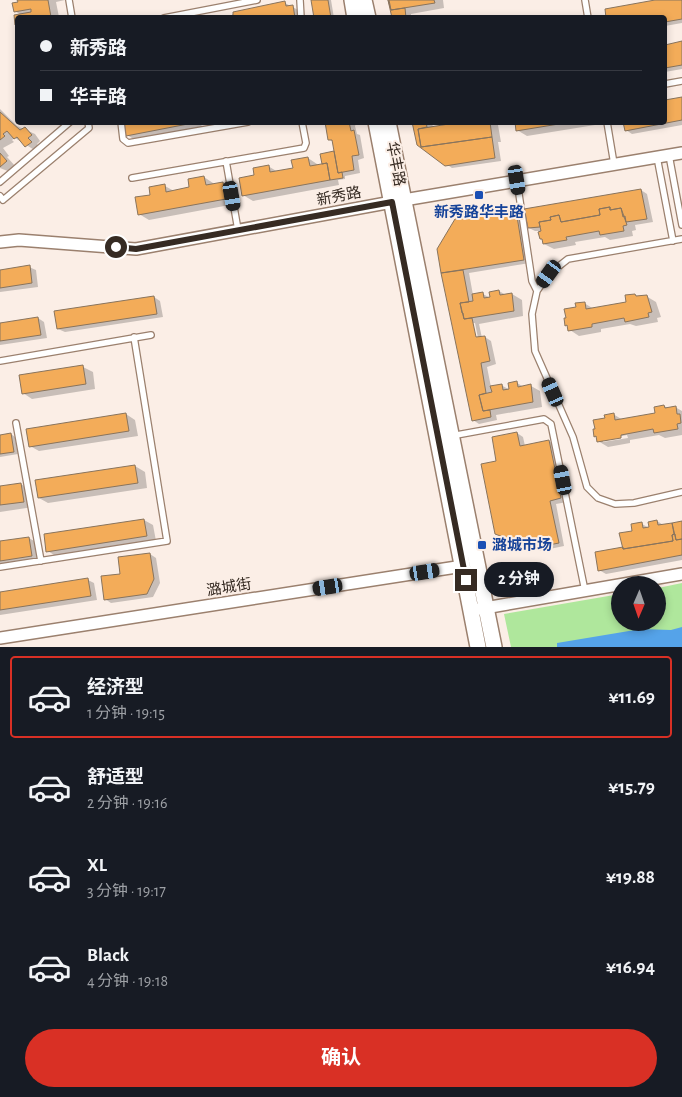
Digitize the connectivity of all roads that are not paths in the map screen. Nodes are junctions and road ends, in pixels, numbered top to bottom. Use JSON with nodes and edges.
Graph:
{"nodes":[{"id":1,"x":69,"y":0,"type":"edge"},
{"id":2,"x":257,"y":0,"type":"edge"},
{"id":3,"x":300,"y":0,"type":"edge"},
{"id":4,"x":352,"y":0,"type":"edge"},
{"id":5,"x":364,"y":0,"type":"edge"},
{"id":6,"x":585,"y":0,"type":"edge"},
{"id":7,"x":72,"y":15,"type":"edge"},
{"id":8,"x":180,"y":15,"type":"edge"},
{"id":9,"x":301,"y":15,"type":"edge"},
{"id":10,"x":355,"y":15,"type":"edge"},
{"id":11,"x":367,"y":15,"type":"edge"},
{"id":12,"x":588,"y":15,"type":"edge"},
{"id":13,"x":682,"y":81,"type":"edge"},
{"id":14,"x":667,"y":84,"type":"edge"},
{"id":15,"x":66,"y":125,"type":"edge"},
{"id":16,"x":88,"y":125,"type":"edge"},
{"id":17,"x":122,"y":125,"type":"edge"},
{"id":18,"x":231,"y":125,"type":"edge"},
{"id":19,"x":303,"y":125,"type":"edge"},
{"id":20,"x":377,"y":125,"type":"edge"},
{"id":21,"x":388,"y":125,"type":"edge"},
{"id":22,"x":608,"y":125,"type":"edge"},
{"id":23,"x":682,"y":152,"type":"edge"},
{"id":24,"x":663,"y":156,"type":"junction"},
{"id":25,"x":226,"y":161,"type":"junction"},
{"id":26,"x":614,"y":164,"type":"junction"},
{"id":27,"x":132,"y":178,"type":"dead end"},
{"id":28,"x":517,"y":180,"type":"junction"},
{"id":29,"x":0,"y":182,"type":"edge"},
{"id":30,"x":0,"y":196,"type":"edge"},
{"id":31,"x":397,"y":201,"type":"junction"},
{"id":32,"x":682,"y":225,"type":"edge"},
{"id":33,"x":238,"y":230,"type":"junction"},
{"id":34,"x":682,"y":239,"type":"edge"},
{"id":35,"x":674,"y":241,"type":"junction"},
{"id":36,"x":0,"y":242,"type":"edge"},
{"id":37,"x":536,"y":291,"type":"junction"},
{"id":38,"x":151,"y":334,"type":"dead end"},
{"id":39,"x":134,"y":337,"type":"junction"},
{"id":40,"x":0,"y":361,"type":"edge"},
{"id":41,"x":16,"y":423,"type":"dead end"},
{"id":42,"x":451,"y":436,"type":"junction"},
{"id":43,"x":682,"y":492,"type":"edge"},
{"id":44,"x":41,"y":561,"type":"junction"},
{"id":45,"x":463,"y":566,"type":"junction"},
{"id":46,"x":0,"y":567,"type":"edge"},
{"id":47,"x":682,"y":574,"type":"edge"},
{"id":48,"x":585,"y":591,"type":"junction"},
{"id":49,"x":486,"y":607,"type":"junction"},
{"id":50,"x":471,"y":610,"type":"junction"},
{"id":51,"x":0,"y":638,"type":"edge"},
{"id":52,"x":478,"y":647,"type":"edge"},
{"id":53,"x":494,"y":647,"type":"edge"}],
"edges":[{"from":1,"to":7,"type":"lane"},
{"from":2,"to":8,"type":"lane"},
{"from":3,"to":9,"type":"lane"},
{"from":4,"to":10,"type":"street"},
{"from":5,"to":11,"type":"street"},
{"from":6,"to":12,"type":"lane"},
{"from":13,"to":14,"type":"lane"},
{"from":15,"to":29,"type":"lane"},
{"from":16,"to":30,"type":"lane"},
{"from":17,"to":18,"type":"lane"},
{"from":19,"to":25,"type":"lane"},
{"from":20,"to":31,"type":"street","name":"华丰路"},
{"from":21,"to":31,"type":"street","name":"华丰路"},
{"from":22,"to":26,"type":"lane"},
{"from":23,"to":24,"type":"street","name":"新秀路"},
{"from":24,"to":26,"type":"street","name":"新秀路"},
{"from":24,"to":32,"type":"lane"},
{"from":24,"to":35,"type":"lane"},
{"from":25,"to":27,"type":"lane"},
{"from":25,"to":33,"type":"lane"},
{"from":26,"to":28,"type":"street","name":"新秀路"},
{"from":28,"to":31,"type":"street","name":"新秀路"},
{"from":28,"to":37,"type":"lane"},
{"from":31,"to":33,"type":"street","name":"新秀路"},
{"from":31,"to":42,"type":"street","name":"华丰路"},
{"from":31,"to":45,"type":"street","name":"华丰路"},
{"from":33,"to":36,"type":"street","name":"新秀路"},
{"from":34,"to":35,"type":"lane"},
{"from":35,"to":37,"type":"lane"},
{"from":37,"to":43,"type":"lane"},
{"from":38,"to":39,"type":"lane"},
{"from":39,"to":40,"type":"lane"},
{"from":39,"to":44,"type":"lane"},
{"from":41,"to":44,"type":"lane"},
{"from":42,"to":48,"type":"lane"},
{"from":42,"to":49,"type":"street","name":"华丰路"},
{"from":44,"to":46,"type":"lane"},
{"from":45,"to":50,"type":"street","name":"华丰路"},
{"from":45,"to":51,"type":"street","name":"潞城街"},
{"from":47,"to":48,"type":"street"},
{"from":48,"to":49,"type":"street"},
{"from":49,"to":50,"type":"street"},
{"from":49,"to":53,"type":"street","name":"华丰路"},
{"from":50,"to":52,"type":"street","name":"华丰路"}]}
